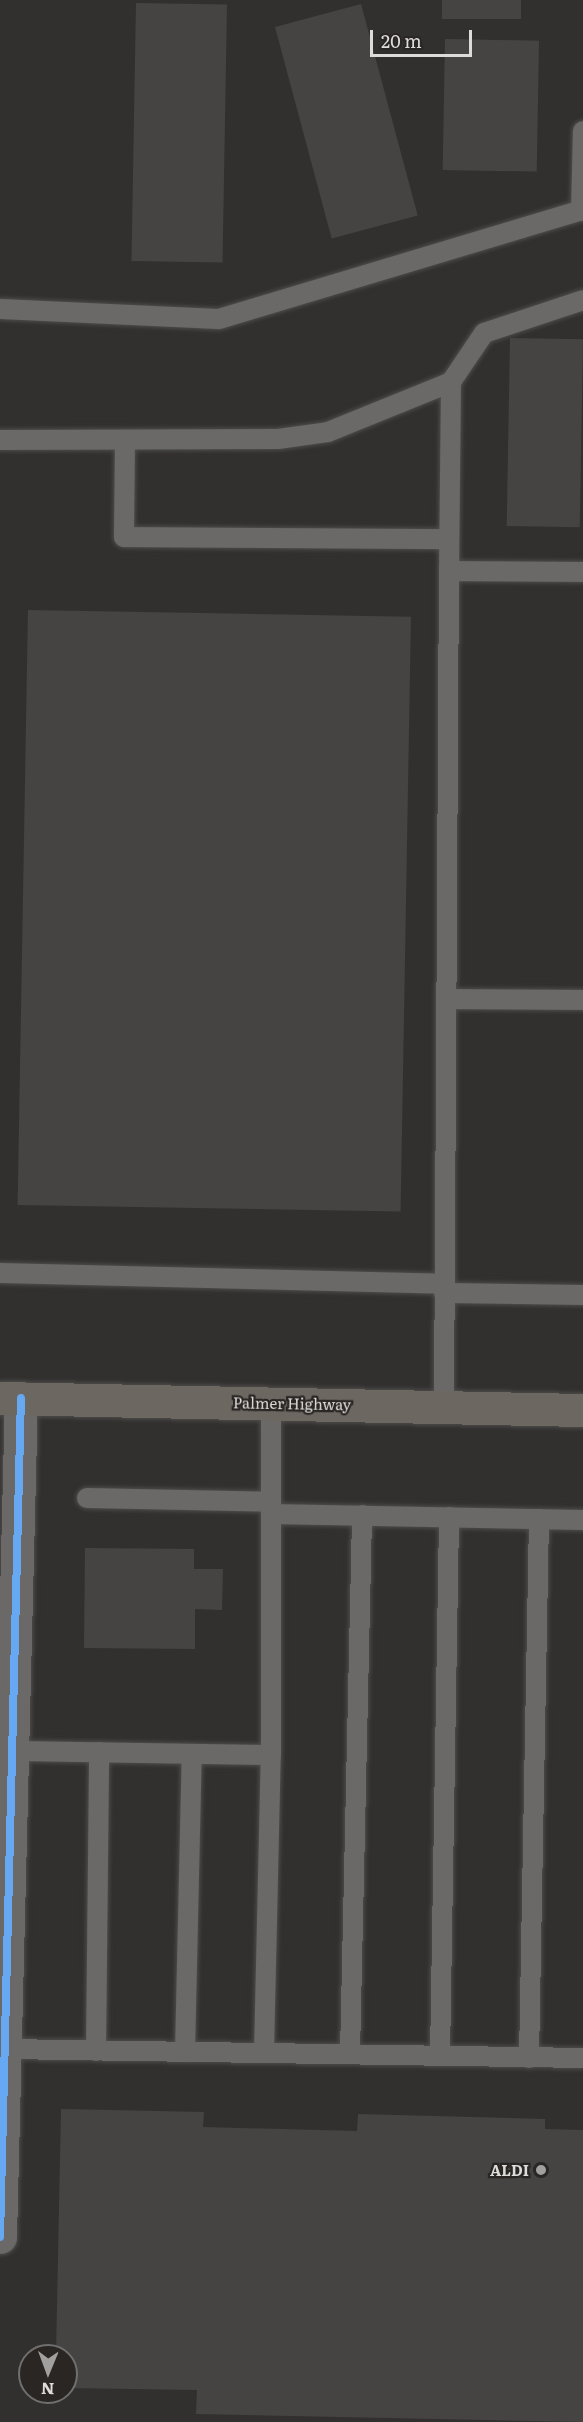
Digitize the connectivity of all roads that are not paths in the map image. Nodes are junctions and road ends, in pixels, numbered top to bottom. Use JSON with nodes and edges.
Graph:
{"nodes":[{"id":1,"x":583,"y":130,"type":"edge"},
{"id":2,"x":582,"y":211,"type":"edge"},
{"id":3,"x":583,"y":300,"type":"edge"},
{"id":4,"x":0,"y":309,"type":"edge"},
{"id":5,"x":451,"y":382,"type":"junction"},
{"id":6,"x":0,"y":440,"type":"edge"},
{"id":7,"x":125,"y":440,"type":"junction"},
{"id":8,"x":449,"y":539,"type":"junction"},
{"id":9,"x":449,"y":571,"type":"junction"},
{"id":10,"x":583,"y":572,"type":"edge"},
{"id":11,"x":446,"y":999,"type":"junction"},
{"id":12,"x":583,"y":1000,"type":"edge"},
{"id":13,"x":0,"y":1273,"type":"edge"},
{"id":14,"x":444,"y":1288,"type":"junction"},
{"id":15,"x":583,"y":1295,"type":"edge"},
{"id":16,"x":10,"y":1398,"type":"edge"},
{"id":17,"x":271,"y":1403,"type":"junction"},
{"id":18,"x":444,"y":1406,"type":"junction"},
{"id":19,"x":583,"y":1410,"type":"edge"},
{"id":20,"x":87,"y":1498,"type":"dead end"},
{"id":21,"x":271,"y":1508,"type":"junction"},
{"id":22,"x":362,"y":1515,"type":"junction"},
{"id":23,"x":448,"y":1517,"type":"junction"},
{"id":24,"x":539,"y":1519,"type":"junction"},
{"id":25,"x":583,"y":1520,"type":"edge"},
{"id":26,"x":9,"y":1552,"type":"edge"},
{"id":27,"x":8,"y":1743,"type":"edge"},
{"id":28,"x":99,"y":1752,"type":"junction"},
{"id":29,"x":192,"y":1754,"type":"junction"},
{"id":30,"x":271,"y":1755,"type":"junction"},
{"id":31,"x":4,"y":1894,"type":"edge"},
{"id":32,"x":3,"y":2007,"type":"edge"},
{"id":33,"x":96,"y":2050,"type":"junction"},
{"id":34,"x":185,"y":2052,"type":"junction"},
{"id":35,"x":264,"y":2054,"type":"junction"},
{"id":36,"x":350,"y":2054,"type":"junction"},
{"id":37,"x":440,"y":2056,"type":"junction"},
{"id":38,"x":530,"y":2058,"type":"junction"},
{"id":39,"x":583,"y":2058,"type":"edge"},
{"id":40,"x":3,"y":2063,"type":"edge"},
{"id":41,"x":0,"y":2237,"type":"edge"}],
"edges":[{"from":1,"to":2,"type":"lane"},
{"from":2,"to":4,"type":"lane"},
{"from":3,"to":5,"type":"lane"},
{"from":5,"to":7,"type":"lane"},
{"from":5,"to":8,"type":"lane"},
{"from":6,"to":7,"type":"lane"},
{"from":7,"to":8,"type":"lane"},
{"from":8,"to":9,"type":"lane"},
{"from":9,"to":10,"type":"lane"},
{"from":9,"to":11,"type":"lane"},
{"from":11,"to":12,"type":"lane"},
{"from":11,"to":14,"type":"lane"},
{"from":13,"to":14,"type":"lane"},
{"from":14,"to":15,"type":"lane"},
{"from":14,"to":18,"type":"lane"},
{"from":16,"to":17,"type":"main road","name":"Palmer Highway"},
{"from":16,"to":26,"type":"street"},
{"from":17,"to":18,"type":"main road","name":"Palmer Highway"},
{"from":17,"to":21,"type":"lane"},
{"from":18,"to":19,"type":"main road","name":"Palmer Highway"},
{"from":20,"to":21,"type":"lane"},
{"from":21,"to":22,"type":"lane"},
{"from":21,"to":30,"type":"lane"},
{"from":22,"to":23,"type":"lane"},
{"from":22,"to":36,"type":"lane"},
{"from":23,"to":24,"type":"lane"},
{"from":23,"to":37,"type":"lane"},
{"from":24,"to":25,"type":"lane"},
{"from":24,"to":38,"type":"lane"},
{"from":26,"to":27,"type":"street"},
{"from":27,"to":28,"type":"lane"},
{"from":27,"to":31,"type":"street"},
{"from":28,"to":29,"type":"lane"},
{"from":28,"to":33,"type":"lane"},
{"from":29,"to":30,"type":"lane"},
{"from":29,"to":34,"type":"lane"},
{"from":30,"to":35,"type":"lane"},
{"from":31,"to":32,"type":"street"},
{"from":32,"to":40,"type":"street"},
{"from":33,"to":34,"type":"lane"},
{"from":33,"to":40,"type":"lane"},
{"from":34,"to":35,"type":"lane"},
{"from":35,"to":36,"type":"lane"},
{"from":36,"to":37,"type":"lane"},
{"from":37,"to":38,"type":"lane"},
{"from":38,"to":39,"type":"lane"},
{"from":40,"to":41,"type":"street"}]}
